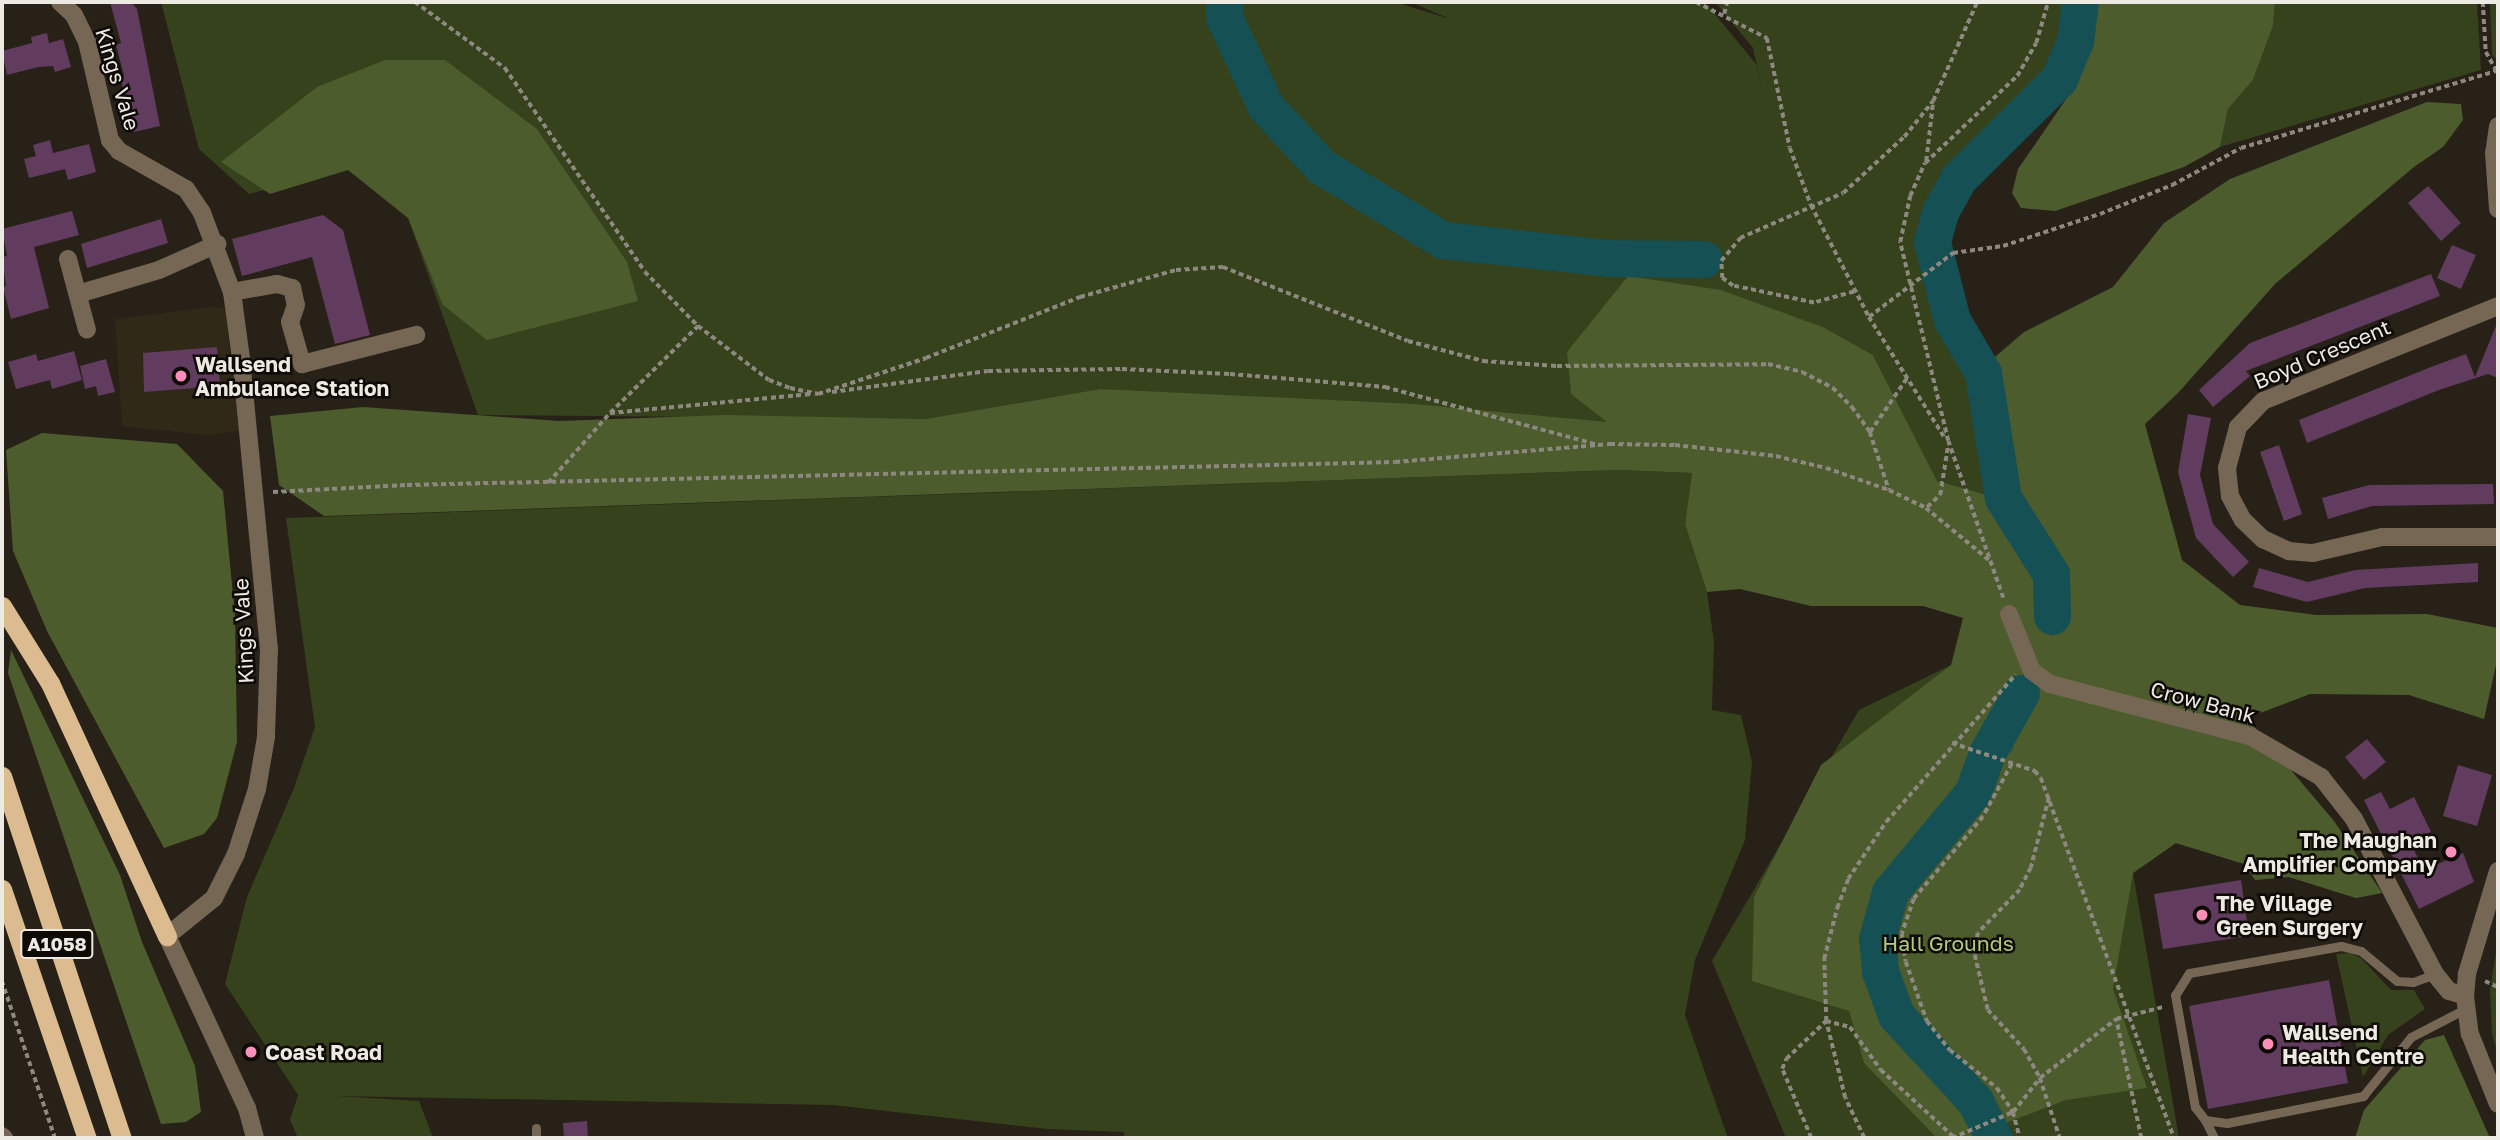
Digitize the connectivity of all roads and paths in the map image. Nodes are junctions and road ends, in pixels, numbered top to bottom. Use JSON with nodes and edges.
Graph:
{"nodes":[{"id":1,"x":60,"y":2,"type":"edge"},
{"id":2,"x":415,"y":2,"type":"edge"},
{"id":3,"x":1696,"y":2,"type":"edge"},
{"id":4,"x":1727,"y":2,"type":"edge"},
{"id":5,"x":1978,"y":2,"type":"edge"},
{"id":6,"x":2048,"y":2,"type":"edge"},
{"id":7,"x":2483,"y":2,"type":"edge"},
{"id":8,"x":1724,"y":14,"type":"junction"},
{"id":9,"x":2497,"y":73,"type":"edge"},
{"id":10,"x":1933,"y":101,"type":"junction"},
{"id":11,"x":2498,"y":126,"type":"edge"},
{"id":12,"x":1925,"y":163,"type":"junction"},
{"id":13,"x":2498,"y":202,"type":"edge"},
{"id":14,"x":1811,"y":205,"type":"junction"},
{"id":15,"x":2498,"y":209,"type":"edge"},
{"id":16,"x":217,"y":244,"type":"junction"},
{"id":17,"x":68,"y":259,"type":"dead end"},
{"id":18,"x":1909,"y":287,"type":"junction"},
{"id":19,"x":232,"y":292,"type":"junction"},
{"id":20,"x":1855,"y":292,"type":"junction"},
{"id":21,"x":78,"y":294,"type":"junction"},
{"id":22,"x":2498,"y":306,"type":"edge"},
{"id":23,"x":1869,"y":317,"type":"junction"},
{"id":24,"x":698,"y":326,"type":"junction"},
{"id":25,"x":88,"y":330,"type":"dead end"},
{"id":26,"x":416,"y":335,"type":"dead end"},
{"id":27,"x":1907,"y":378,"type":"junction"},
{"id":28,"x":818,"y":394,"type":"junction"},
{"id":29,"x":610,"y":412,"type":"junction"},
{"id":30,"x":1870,"y":432,"type":"junction"},
{"id":31,"x":1948,"y":441,"type":"junction"},
{"id":32,"x":1597,"y":445,"type":"junction"},
{"id":33,"x":548,"y":483,"type":"junction"},
{"id":34,"x":1889,"y":491,"type":"junction"},
{"id":35,"x":254,"y":493,"type":"junction"},
{"id":36,"x":1926,"y":508,"type":"junction"},
{"id":37,"x":2498,"y":537,"type":"edge"},
{"id":38,"x":1989,"y":560,"type":"junction"},
{"id":39,"x":2,"y":606,"type":"edge"},
{"id":40,"x":2009,"y":614,"type":"joint"},
{"id":41,"x":2024,"y":650,"type":"junction"},
{"id":42,"x":1952,"y":743,"type":"junction"},
{"id":43,"x":2010,"y":764,"type":"junction"},
{"id":44,"x":2,"y":776,"type":"edge"},
{"id":45,"x":2049,"y":796,"type":"junction"},
{"id":46,"x":2498,"y":871,"type":"edge"},
{"id":47,"x":2,"y":889,"type":"edge"},
{"id":48,"x":167,"y":936,"type":"junction"},
{"id":49,"x":2435,"y":974,"type":"junction"},
{"id":50,"x":2,"y":981,"type":"edge"},
{"id":51,"x":2465,"y":1003,"type":"junction"},
{"id":52,"x":2175,"y":1004,"type":"junction"},
{"id":53,"x":2129,"y":1013,"type":"junction"},
{"id":54,"x":2116,"y":1018,"type":"junction"},
{"id":55,"x":1826,"y":1021,"type":"junction"},
{"id":56,"x":2040,"y":1078,"type":"junction"},
{"id":57,"x":2498,"y":1104,"type":"edge"},
{"id":58,"x":2013,"y":1112,"type":"junction"},
{"id":59,"x":2206,"y":1120,"type":"junction"},
{"id":60,"x":536,"y":1128,"type":"dead end"},
{"id":61,"x":55,"y":1138,"type":"edge"},
{"id":62,"x":87,"y":1138,"type":"edge"},
{"id":63,"x":122,"y":1138,"type":"edge"},
{"id":64,"x":255,"y":1138,"type":"edge"},
{"id":65,"x":536,"y":1138,"type":"edge"},
{"id":66,"x":1811,"y":1138,"type":"edge"},
{"id":67,"x":1864,"y":1138,"type":"edge"},
{"id":68,"x":1954,"y":1138,"type":"edge"},
{"id":69,"x":2020,"y":1138,"type":"edge"},
{"id":70,"x":2060,"y":1138,"type":"edge"},
{"id":71,"x":2141,"y":1138,"type":"edge"},
{"id":72,"x":2174,"y":1138,"type":"edge"},
{"id":73,"x":2214,"y":1138,"type":"edge"}],
"edges":[{"from":1,"to":16,"type":"street","name":"Kings Vale"},
{"from":2,"to":24,"type":"path"},
{"from":3,"to":8,"type":"path"},
{"from":4,"to":8,"type":"path"},
{"from":5,"to":10,"type":"path"},
{"from":6,"to":12,"type":"path"},
{"from":7,"to":9,"type":"path"},
{"from":8,"to":14,"type":"path"},
{"from":9,"to":18,"type":"path"},
{"from":10,"to":12,"type":"path"},
{"from":10,"to":14,"type":"path"},
{"from":11,"to":13,"type":"street"},
{"from":12,"to":18,"type":"path"},
{"from":13,"to":15,"type":"street"},
{"from":14,"to":20,"type":"path"},
{"from":14,"to":20,"type":"path"},
{"from":16,"to":19,"type":"street","name":"Kings Vale"},
{"from":16,"to":21,"type":"street"},
{"from":17,"to":21,"type":"street"},
{"from":18,"to":23,"type":"path"},
{"from":18,"to":31,"type":"path"},
{"from":19,"to":26,"type":"street"},
{"from":19,"to":35,"type":"street","name":"Kings Vale"},
{"from":20,"to":23,"type":"path"},
{"from":21,"to":25,"type":"street"},
{"from":22,"to":37,"type":"street","name":"Boyd Crescent"},
{"from":23,"to":27,"type":"path"},
{"from":24,"to":28,"type":"path"},
{"from":24,"to":29,"type":"path"},
{"from":27,"to":30,"type":"path"},
{"from":27,"to":31,"type":"path"},
{"from":28,"to":29,"type":"path"},
{"from":28,"to":30,"type":"path"},
{"from":28,"to":32,"type":"path"},
{"from":29,"to":33,"type":"path"},
{"from":30,"to":34,"type":"path"},
{"from":31,"to":36,"type":"path"},
{"from":31,"to":38,"type":"path"},
{"from":32,"to":33,"type":"path"},
{"from":32,"to":34,"type":"path"},
{"from":33,"to":35,"type":"path"},
{"from":34,"to":36,"type":"path"},
{"from":35,"to":48,"type":"street","name":"Kings Vale"},
{"from":36,"to":38,"type":"path"},
{"from":38,"to":40,"type":"path"},
{"from":39,"to":48,"type":"highway"},
{"from":40,"to":41,"type":"street","name":"Crow Bank"},
{"from":41,"to":42,"type":"path"},
{"from":41,"to":49,"type":"street","name":"Crow Bank"},
{"from":42,"to":43,"type":"path"},
{"from":42,"to":55,"type":"path"},
{"from":43,"to":45,"type":"path"},
{"from":43,"to":58,"type":"path"},
{"from":44,"to":63,"type":"highway","number":"A1058"},
{"from":45,"to":53,"type":"path"},
{"from":45,"to":56,"type":"path"},
{"from":46,"to":51,"type":"street"},
{"from":47,"to":62,"type":"highway","number":"A1058"},
{"from":48,"to":64,"type":"street"},
{"from":49,"to":51,"type":"street","name":"Crow Bank"},
{"from":49,"to":52,"type":"lane"},
{"from":50,"to":61,"type":"path"},
{"from":51,"to":57,"type":"street"},
{"from":51,"to":59,"type":"lane"},
{"from":52,"to":53,"type":"path"},
{"from":52,"to":59,"type":"lane"},
{"from":53,"to":54,"type":"path"},
{"from":53,"to":72,"type":"path"},
{"from":54,"to":56,"type":"path"},
{"from":54,"to":71,"type":"path"},
{"from":55,"to":66,"type":"path"},
{"from":55,"to":67,"type":"path"},
{"from":55,"to":68,"type":"path"},
{"from":56,"to":58,"type":"path"},
{"from":56,"to":70,"type":"path"},
{"from":58,"to":68,"type":"path"},
{"from":58,"to":69,"type":"path"},
{"from":59,"to":73,"type":"lane"},
{"from":60,"to":65,"type":"lane"}]}
